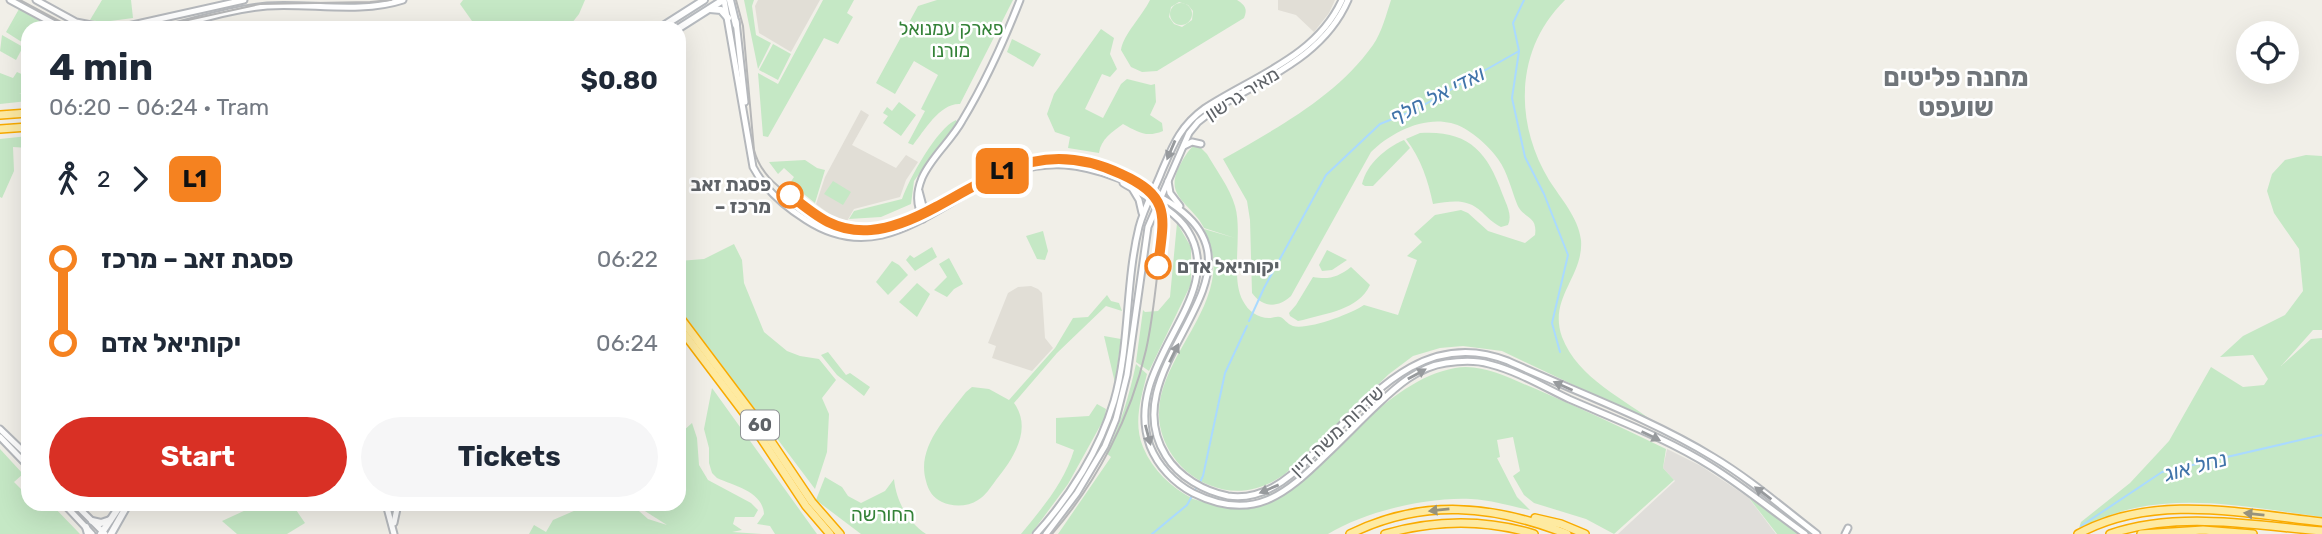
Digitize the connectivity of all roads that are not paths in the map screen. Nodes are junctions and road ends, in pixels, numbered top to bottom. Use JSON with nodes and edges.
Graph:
{"nodes":[{"id":1,"x":10,"y":0,"type":"edge"},
{"id":2,"x":36,"y":0,"type":"edge"},
{"id":3,"x":244,"y":0,"type":"edge"},
{"id":4,"x":403,"y":0,"type":"edge"},
{"id":5,"x":723,"y":0,"type":"edge"},
{"id":6,"x":731,"y":0,"type":"edge"},
{"id":7,"x":1020,"y":0,"type":"edge"},
{"id":8,"x":1342,"y":0,"type":"edge"},
{"id":9,"x":1348,"y":0,"type":"edge"},
{"id":10,"x":703,"y":1,"type":"edge"},
{"id":11,"x":708,"y":9,"type":"junction"},
{"id":12,"x":728,"y":18,"type":"junction"},
{"id":13,"x":49,"y":21,"type":"edge"},
{"id":14,"x":74,"y":21,"type":"edge"},
{"id":15,"x":150,"y":21,"type":"edge"},
{"id":16,"x":195,"y":21,"type":"edge"},
{"id":17,"x":671,"y":21,"type":"edge"},
{"id":18,"x":686,"y":23,"type":"edge"},
{"id":19,"x":736,"y":25,"type":"joint"},
{"id":20,"x":21,"y":114,"type":"edge"},
{"id":21,"x":0,"y":115,"type":"edge"},
{"id":22,"x":746,"y":122,"type":"junction"},
{"id":23,"x":21,"y":128,"type":"edge"},
{"id":24,"x":0,"y":129,"type":"edge"},
{"id":25,"x":1201,"y":145,"type":"dead end"},
{"id":26,"x":1182,"y":148,"type":"junction"},
{"id":27,"x":749,"y":150,"type":"junction"},
{"id":28,"x":1013,"y":160,"type":"dead end"},
{"id":29,"x":1032,"y":167,"type":"junction"},
{"id":30,"x":1111,"y":176,"type":"junction"},
{"id":31,"x":1168,"y":179,"type":"junction"},
{"id":32,"x":919,"y":188,"type":"junction"},
{"id":33,"x":1131,"y":188,"type":"junction"},
{"id":34,"x":1152,"y":193,"type":"junction"},
{"id":35,"x":1161,"y":196,"type":"junction"},
{"id":36,"x":1157,"y":204,"type":"junction"},
{"id":37,"x":923,"y":207,"type":"junction"},
{"id":38,"x":938,"y":211,"type":"junction"},
{"id":39,"x":1171,"y":213,"type":"junction"},
{"id":40,"x":1187,"y":214,"type":"junction"},
{"id":41,"x":1142,"y":216,"type":"junction"},
{"id":42,"x":924,"y":219,"type":"junction"},
{"id":43,"x":820,"y":228,"type":"junction"},
{"id":44,"x":686,"y":325,"type":"edge"},
{"id":45,"x":686,"y":336,"type":"edge"},
{"id":46,"x":0,"y":429,"type":"edge"},
{"id":47,"x":0,"y":438,"type":"edge"},
{"id":48,"x":21,"y":449,"type":"edge"},
{"id":49,"x":21,"y":459,"type":"edge"},
{"id":50,"x":70,"y":511,"type":"edge"},
{"id":51,"x":82,"y":511,"type":"edge"},
{"id":52,"x":117,"y":511,"type":"edge"},
{"id":53,"x":124,"y":511,"type":"edge"},
{"id":54,"x":388,"y":511,"type":"edge"},
{"id":55,"x":397,"y":511,"type":"edge"},
{"id":56,"x":1507,"y":515,"type":"junction"},
{"id":57,"x":112,"y":519,"type":"junction"},
{"id":58,"x":92,"y":521,"type":"junction"},
{"id":59,"x":2322,"y":522,"type":"edge"},
{"id":60,"x":89,"y":531,"type":"edge"},
{"id":61,"x":2322,"y":531,"type":"edge"},
{"id":62,"x":394,"y":532,"type":"edge"},
{"id":63,"x":103,"y":533,"type":"edge"},
{"id":64,"x":829,"y":533,"type":"edge"},
{"id":65,"x":1352,"y":533,"type":"edge"},
{"id":66,"x":1529,"y":533,"type":"edge"},
{"id":67,"x":113,"y":534,"type":"edge"},
{"id":68,"x":840,"y":534,"type":"edge"},
{"id":69,"x":1036,"y":534,"type":"edge"},
{"id":70,"x":1046,"y":534,"type":"edge"},
{"id":71,"x":1385,"y":534,"type":"edge"},
{"id":72,"x":1567,"y":534,"type":"edge"},
{"id":73,"x":1585,"y":534,"type":"edge"},
{"id":74,"x":1805,"y":534,"type":"edge"},
{"id":75,"x":1817,"y":534,"type":"edge"},
{"id":76,"x":2078,"y":534,"type":"edge"},
{"id":77,"x":2110,"y":534,"type":"edge"},
{"id":78,"x":2141,"y":534,"type":"edge"},
{"id":79,"x":2253,"y":534,"type":"edge"}],
"edges":[{"from":1,"to":13,"type":"street"},
{"from":2,"to":14,"type":"street"},
{"from":3,"to":15,"type":"street"},
{"from":4,"to":16,"type":"street"},
{"from":5,"to":11,"type":"main road"},
{"from":5,"to":12,"type":"street"},
{"from":6,"to":19,"type":"main road"},
{"from":7,"to":32,"type":"street"},
{"from":8,"to":34,"type":"street","name":"מאיר גרשון","one_way":true},
{"from":9,"to":26,"type":"street","name":"מאיר גרשון"},
{"from":10,"to":17,"type":"main road"},
{"from":11,"to":12,"type":"main road"},
{"from":11,"to":18,"type":"main road"},
{"from":12,"to":22,"type":"street"},
{"from":19,"to":22,"type":"street"},
{"from":20,"to":21,"type":"highway"},
{"from":22,"to":27,"type":"street"},
{"from":23,"to":24,"type":"highway"},
{"from":25,"to":26,"type":"street"},
{"from":26,"to":31,"type":"street","name":"מאיר גרשון"},
{"from":27,"to":43,"type":"street"},
{"from":27,"to":43,"type":"street"},
{"from":28,"to":29,"type":"street"},
{"from":29,"to":30,"type":"street","name":"שדרות משה דיין"},
{"from":29,"to":38,"type":"street","name":"שדרות משה דיין"},
{"from":30,"to":33,"type":"street","name":"שדרות משה דיין"},
{"from":30,"to":34,"type":"street","name":"שדרות משה דיין"},
{"from":31,"to":35,"type":"street","name":"מאיר גרשון"},
{"from":31,"to":40,"type":"street"},
{"from":32,"to":37,"type":"street"},
{"from":32,"to":42,"type":"street"},
{"from":33,"to":34,"type":"street","name":"שדרות משה דיין"},
{"from":33,"to":41,"type":"street"},
{"from":34,"to":35,"type":"street","name":"שדרות משה דיין"},
{"from":34,"to":36,"type":"street"},
{"from":34,"to":41,"type":"street","name":"מאיר גרשון"},
{"from":35,"to":36,"type":"street","name":"מאיר גרשון"},
{"from":35,"to":39,"type":"street"},
{"from":35,"to":40,"type":"street","name":"שדרות משה דיין"},
{"from":36,"to":39,"type":"street","name":"שדרות משה דיין"},
{"from":36,"to":70,"type":"street","name":"מאיר גרשון"},
{"from":37,"to":38,"type":"street"},
{"from":37,"to":42,"type":"street"},
{"from":38,"to":42,"type":"street","name":"שדרות משה דיין"},
{"from":39,"to":74,"type":"street","name":"שדרות משה דיין","one_way":true},
{"from":75,"to":40,"type":"street","name":"שדרות משה דיין","one_way":true},
{"from":41,"to":69,"type":"street","name":"מאיר גרשון"},
{"from":42,"to":43,"type":"street","name":"שדרות משה דיין"},
{"from":44,"to":68,"type":"highway","number":"60"},
{"from":45,"to":64,"type":"highway","number":"60"},
{"from":46,"to":48,"type":"street"},
{"from":47,"to":49,"type":"street"},
{"from":50,"to":60,"type":"street"},
{"from":51,"to":58,"type":"street"},
{"from":52,"to":57,"type":"main road"},
{"from":53,"to":67,"type":"main road"},
{"from":54,"to":62,"type":"street"},
{"from":55,"to":62,"type":"street"},
{"from":56,"to":65,"type":"highway","one_way":true},
{"from":56,"to":72,"type":"highway"},
{"from":56,"to":73,"type":"highway"},
{"from":57,"to":58,"type":"main road"},
{"from":57,"to":63,"type":"main road"},
{"from":58,"to":63,"type":"street"},
{"from":59,"to":76,"type":"highway","one_way":true},
{"from":61,"to":77,"type":"highway"},
{"from":66,"to":71,"type":"highway"},
{"from":78,"to":79,"type":"highway"}]}
